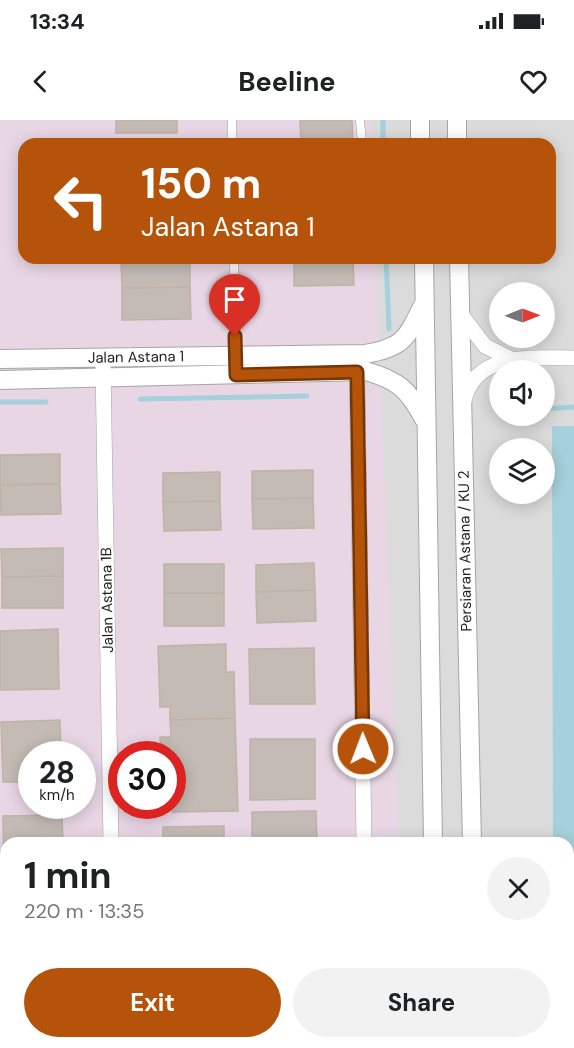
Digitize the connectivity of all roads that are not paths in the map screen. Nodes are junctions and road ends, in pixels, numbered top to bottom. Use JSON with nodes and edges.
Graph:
{"nodes":[{"id":1,"x":232,"y":120,"type":"edge"},
{"id":2,"x":360,"y":120,"type":"edge"},
{"id":3,"x":420,"y":120,"type":"edge"},
{"id":4,"x":457,"y":120,"type":"edge"},
{"id":5,"x":232,"y":138,"type":"edge"},
{"id":6,"x":362,"y":138,"type":"edge"},
{"id":7,"x":420,"y":138,"type":"edge"},
{"id":8,"x":458,"y":138,"type":"edge"},
{"id":9,"x":234,"y":264,"type":"edge"},
{"id":10,"x":424,"y":264,"type":"edge"},
{"id":11,"x":459,"y":264,"type":"edge"},
{"id":12,"x":425,"y":301,"type":"junction"},
{"id":13,"x":460,"y":313,"type":"junction"},
{"id":14,"x":235,"y":355,"type":"junction"},
{"id":15,"x":103,"y":357,"type":"junction"},
{"id":16,"x":574,"y":358,"type":"edge"},
{"id":17,"x":0,"y":359,"type":"edge"},
{"id":18,"x":511,"y":359,"type":"junction"},
{"id":19,"x":357,"y":372,"type":"junction"},
{"id":20,"x":236,"y":375,"type":"junction"},
{"id":21,"x":104,"y":377,"type":"junction"},
{"id":22,"x":0,"y":380,"type":"edge"},
{"id":23,"x":462,"y":419,"type":"junction"},
{"id":24,"x":425,"y":421,"type":"junction"},
{"id":25,"x":111,"y":837,"type":"edge"},
{"id":26,"x":364,"y":837,"type":"edge"},
{"id":27,"x":433,"y":837,"type":"edge"},
{"id":28,"x":472,"y":837,"type":"edge"}],
"edges":[{"from":1,"to":5,"type":"lane"},
{"from":2,"to":6,"type":"lane"},
{"from":3,"to":7,"type":"street"},
{"from":4,"to":8,"type":"street"},
{"from":9,"to":14,"type":"lane"},
{"from":10,"to":12,"type":"street"},
{"from":11,"to":13,"type":"street","name":"Persiaran Astana / KU 2"},
{"from":12,"to":14,"type":"street","name":"Jalan Astana 1"},
{"from":12,"to":24,"type":"street"},
{"from":13,"to":18,"type":"street"},
{"from":13,"to":23,"type":"street","name":"Persiaran Astana / KU 2"},
{"from":14,"to":15,"type":"street","name":"Jalan Astana 1"},
{"from":14,"to":20,"type":"lane"},
{"from":15,"to":17,"type":"street","name":"Jalan Astana 1"},
{"from":15,"to":21,"type":"street","name":"Jalan Astana 1B"},
{"from":16,"to":18,"type":"street"},
{"from":18,"to":23,"type":"street"},
{"from":19,"to":20,"type":"street","name":"Jalan Astana 1"},
{"from":19,"to":24,"type":"street","name":"Jalan Astana 1"},
{"from":19,"to":26,"type":"street"},
{"from":20,"to":21,"type":"street","name":"Jalan Astana 1"},
{"from":21,"to":22,"type":"street","name":"Jalan Astana 1"},
{"from":21,"to":25,"type":"street","name":"Jalan Astana 1B"},
{"from":23,"to":28,"type":"street","name":"Persiaran Astana / KU 2"},
{"from":24,"to":27,"type":"street"}]}
